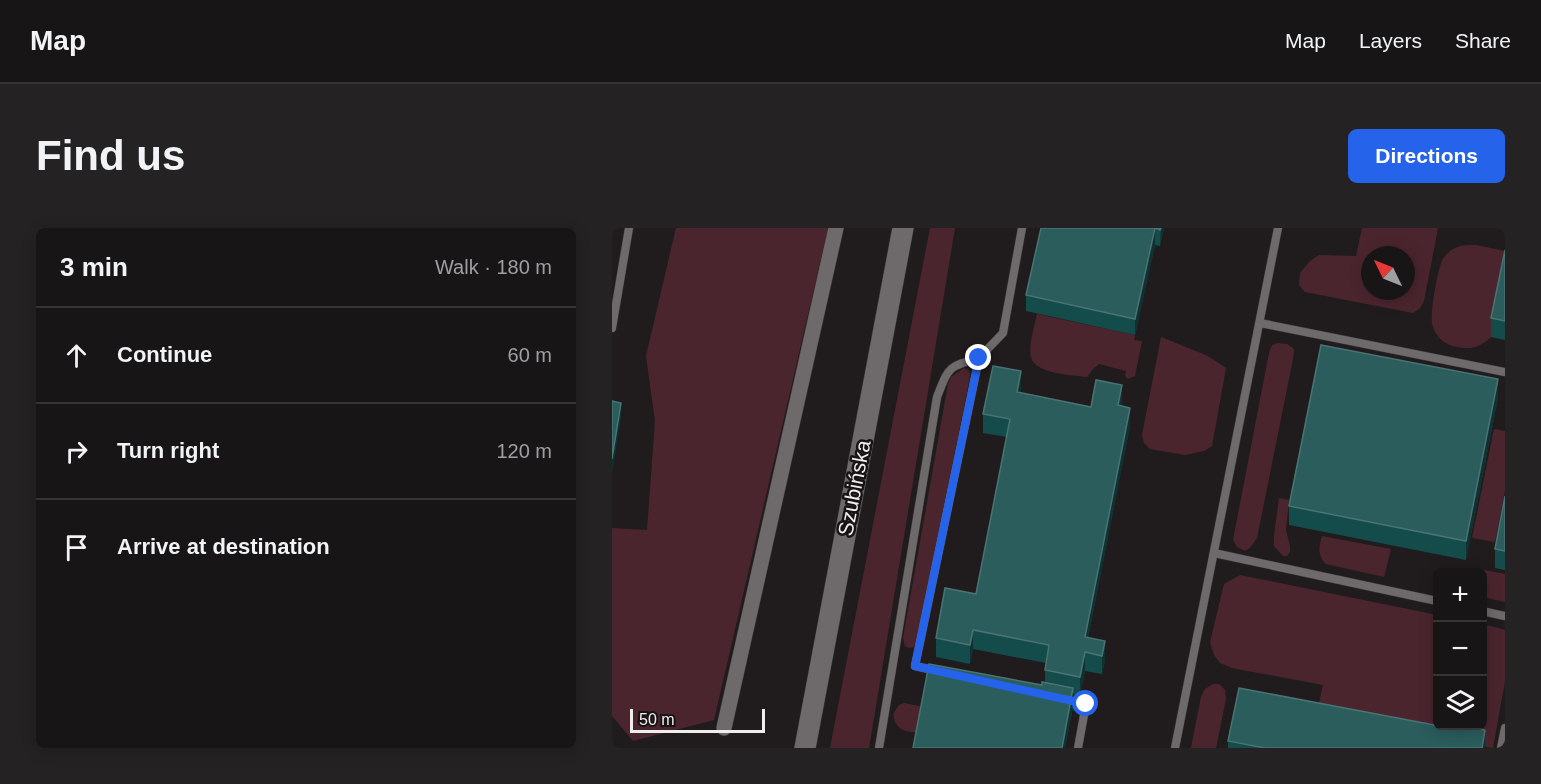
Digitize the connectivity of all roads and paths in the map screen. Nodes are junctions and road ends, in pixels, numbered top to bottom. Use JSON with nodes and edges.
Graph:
{"nodes":[{"id":1,"x":629,"y":228,"type":"edge"},
{"id":2,"x":836,"y":228,"type":"edge"},
{"id":3,"x":903,"y":228,"type":"edge"},
{"id":4,"x":1023,"y":228,"type":"edge"},
{"id":5,"x":1278,"y":228,"type":"edge"},
{"id":6,"x":1260,"y":323,"type":"junction"},
{"id":7,"x":612,"y":328,"type":"edge"},
{"id":8,"x":979,"y":358,"type":"junction"},
{"id":9,"x":1505,"y":372,"type":"edge"},
{"id":10,"x":1214,"y":553,"type":"junction"},
{"id":11,"x":1433,"y":600,"type":"edge"},
{"id":12,"x":1487,"y":612,"type":"edge"},
{"id":13,"x":1505,"y":616,"type":"edge"},
{"id":14,"x":949,"y":674,"type":"edge"},
{"id":15,"x":1051,"y":696,"type":"edge"},
{"id":16,"x":724,"y":728,"type":"dead end"},
{"id":17,"x":1505,"y":728,"type":"edge"},
{"id":18,"x":805,"y":748,"type":"edge"},
{"id":19,"x":879,"y":748,"type":"edge"},
{"id":20,"x":1078,"y":748,"type":"edge"},
{"id":21,"x":1175,"y":748,"type":"edge"},
{"id":22,"x":1501,"y":748,"type":"edge"}],
"edges":[{"from":1,"to":7,"type":"lane"},
{"from":2,"to":16,"type":"street"},
{"from":3,"to":18,"type":"main road","name":"Szubińska"},
{"from":4,"to":8,"type":"lane"},
{"from":5,"to":6,"type":"lane"},
{"from":6,"to":9,"type":"lane"},
{"from":6,"to":10,"type":"lane"},
{"from":8,"to":14,"type":"lane"},
{"from":8,"to":19,"type":"lane"},
{"from":10,"to":11,"type":"lane"},
{"from":10,"to":21,"type":"lane"},
{"from":12,"to":13,"type":"lane"},
{"from":15,"to":20,"type":"lane"},
{"from":17,"to":22,"type":"lane"}]}
